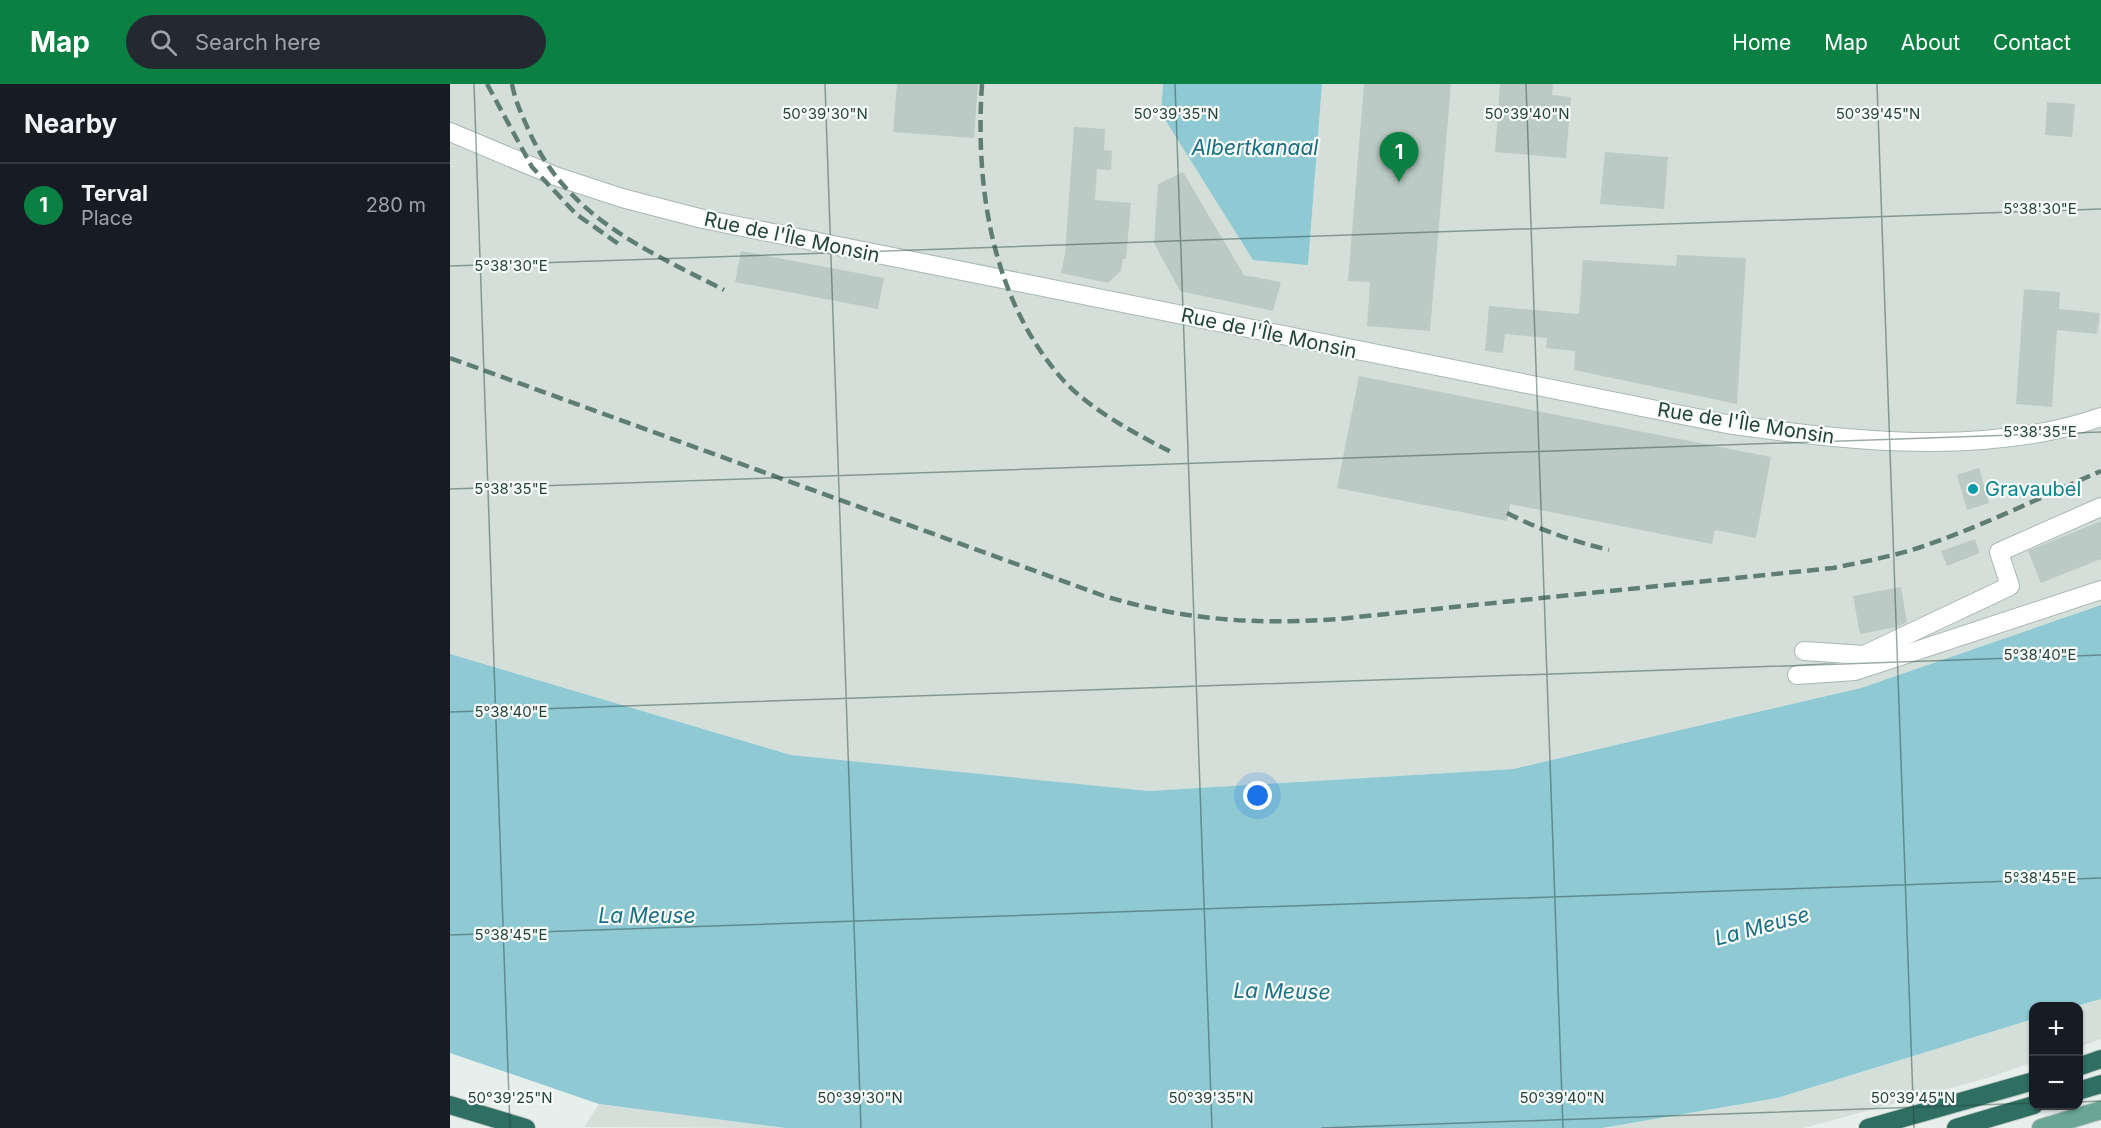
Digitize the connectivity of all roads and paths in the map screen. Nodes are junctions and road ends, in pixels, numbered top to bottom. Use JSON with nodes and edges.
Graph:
{"nodes":[{"id":1,"x":450,"y":132,"type":"edge"},
{"id":2,"x":2101,"y":417,"type":"edge"},
{"id":3,"x":2101,"y":507,"type":"edge"},
{"id":4,"x":2101,"y":590,"type":"edge"},
{"id":5,"x":1804,"y":651,"type":"dead end"},
{"id":6,"x":1797,"y":675,"type":"dead end"},
{"id":7,"x":2101,"y":1059,"type":"edge"},
{"id":8,"x":2083,"y":1066,"type":"edge"},
{"id":9,"x":2029,"y":1082,"type":"edge"},
{"id":10,"x":2101,"y":1084,"type":"edge"},
{"id":11,"x":2083,"y":1090,"type":"edge"},
{"id":12,"x":450,"y":1105,"type":"edge"},
{"id":13,"x":2029,"y":1106,"type":"edge"},
{"id":14,"x":2101,"y":1110,"type":"edge"},
{"id":15,"x":526,"y":1128,"type":"edge"},
{"id":16,"x":1868,"y":1128,"type":"edge"},
{"id":17,"x":1956,"y":1128,"type":"edge"},
{"id":18,"x":2041,"y":1128,"type":"edge"}],
"edges":[{"from":1,"to":2,"type":"street","name":"Rue de l'Île Monsin"},
{"from":3,"to":5,"type":"street"},
{"from":4,"to":6,"type":"street"},
{"from":7,"to":8,"type":"highway"},
{"from":9,"to":16,"type":"highway"},
{"from":10,"to":11,"type":"highway"},
{"from":12,"to":15,"type":"highway"},
{"from":13,"to":17,"type":"highway"},
{"from":14,"to":18,"type":"main road"}]}
